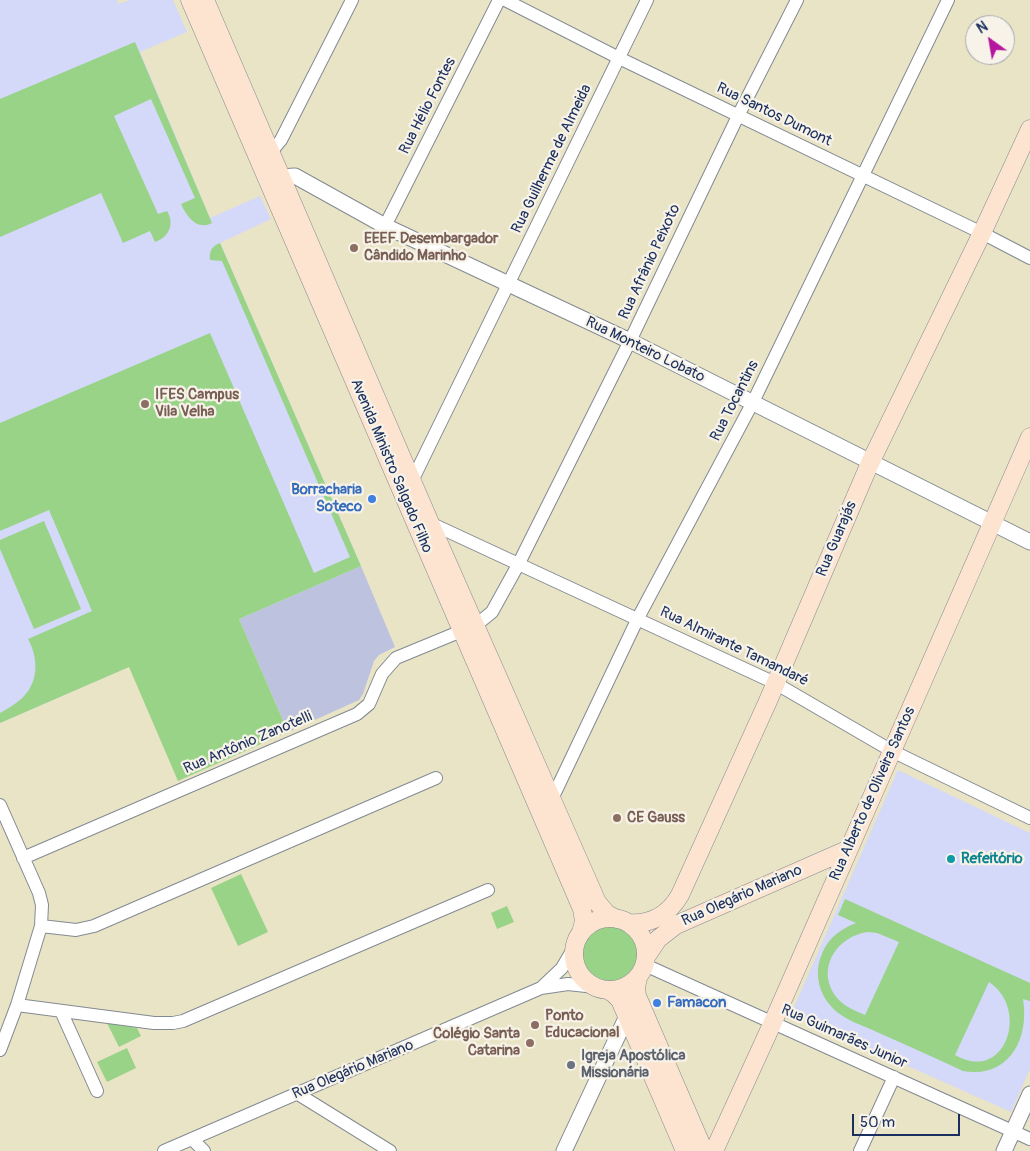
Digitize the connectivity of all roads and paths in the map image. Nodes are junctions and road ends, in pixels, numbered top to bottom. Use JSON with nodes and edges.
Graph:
{"nodes":[{"id":1,"x":352,"y":0,"type":"edge"},
{"id":2,"x":499,"y":0,"type":"edge"},
{"id":3,"x":505,"y":0,"type":"edge"},
{"id":4,"x":647,"y":0,"type":"edge"},
{"id":5,"x":797,"y":0,"type":"edge"},
{"id":6,"x":948,"y":0,"type":"edge"},
{"id":7,"x":198,"y":3,"type":"edge"},
{"id":8,"x":619,"y":58,"type":"junction"},
{"id":9,"x":738,"y":116,"type":"junction"},
{"id":10,"x":1030,"y":129,"type":"edge"},
{"id":11,"x":265,"y":156,"type":"junction"},
{"id":12,"x":864,"y":176,"type":"junction"},
{"id":13,"x":282,"y":179,"type":"junction"},
{"id":14,"x":277,"y":202,"type":"junction"},
{"id":15,"x":385,"y":226,"type":"junction"},
{"id":16,"x":982,"y":233,"type":"junction"},
{"id":17,"x":1030,"y":258,"type":"edge"},
{"id":18,"x":508,"y":285,"type":"junction"},
{"id":19,"x":630,"y":342,"type":"junction"},
{"id":20,"x":753,"y":402,"type":"junction"},
{"id":21,"x":1030,"y":437,"type":"edge"},
{"id":22,"x":870,"y":463,"type":"junction"},
{"id":23,"x":406,"y":484,"type":"junction"},
{"id":24,"x":992,"y":523,"type":"junction"},
{"id":25,"x":424,"y":526,"type":"junction"},
{"id":26,"x":1030,"y":542,"type":"edge"},
{"id":27,"x":518,"y":565,"type":"junction"},
{"id":28,"x":638,"y":618,"type":"junction"},
{"id":29,"x":469,"y":628,"type":"junction"},
{"id":30,"x":775,"y":683,"type":"junction"},
{"id":31,"x":892,"y":751,"type":"junction"},
{"id":32,"x":436,"y":778,"type":"dead end"},
{"id":33,"x":546,"y":804,"type":"junction"},
{"id":34,"x":0,"y":805,"type":"edge"},
{"id":35,"x":1029,"y":815,"type":"edge"},
{"id":36,"x":849,"y":849,"type":"junction"},
{"id":37,"x":23,"y":858,"type":"junction"},
{"id":38,"x":684,"y":887,"type":"junction"},
{"id":39,"x":488,"y":890,"type":"dead end"},
{"id":40,"x":702,"y":914,"type":"junction"},
{"id":41,"x":623,"y":921,"type":"junction"},
{"id":42,"x":41,"y":926,"type":"junction"},
{"id":43,"x":579,"y":938,"type":"junction"},
{"id":44,"x":643,"y":966,"type":"junction"},
{"id":45,"x":541,"y":988,"type":"junction"},
{"id":46,"x":601,"y":989,"type":"junction"},
{"id":47,"x":17,"y":1005,"type":"junction"},
{"id":48,"x":61,"y":1011,"type":"junction"},
{"id":49,"x":627,"y":1016,"type":"junction"},
{"id":50,"x":773,"y":1022,"type":"junction"},
{"id":51,"x":0,"y":1050,"type":"edge"},
{"id":52,"x":894,"y":1077,"type":"junction"},
{"id":53,"x":98,"y":1090,"type":"dead end"},
{"id":54,"x":298,"y":1094,"type":"junction"},
{"id":55,"x":1030,"y":1094,"type":"edge"},
{"id":56,"x":1013,"y":1132,"type":"junction"},
{"id":57,"x":192,"y":1139,"type":"junction"},
{"id":58,"x":1030,"y":1139,"type":"edge"},
{"id":59,"x":172,"y":1150,"type":"edge"},
{"id":60,"x":204,"y":1151,"type":"edge"},
{"id":61,"x":390,"y":1151,"type":"edge"},
{"id":62,"x":564,"y":1151,"type":"edge"},
{"id":63,"x":685,"y":1151,"type":"edge"},
{"id":64,"x":704,"y":1151,"type":"edge"},
{"id":65,"x":714,"y":1151,"type":"edge"},
{"id":66,"x":860,"y":1151,"type":"edge"},
{"id":67,"x":1004,"y":1151,"type":"edge"}],
"edges":[{"from":1,"to":11,"type":"street"},
{"from":2,"to":15,"type":"street","name":"Rua Hélio Fontes"},
{"from":3,"to":8,"type":"street","name":"Rua Santos Dumont"},
{"from":4,"to":8,"type":"street","name":"Rua Guilherme de Almeida"},
{"from":5,"to":9,"type":"street","name":"Rua Afrânio Peixoto"},
{"from":6,"to":12,"type":"street","name":"Rua Tocantins"},
{"from":7,"to":11,"type":"main road","name":"Avenida Ministro Salgado Filho"},
{"from":8,"to":9,"type":"street","name":"Rua Santos Dumont"},
{"from":8,"to":18,"type":"street","name":"Rua Guilherme de Almeida"},
{"from":9,"to":12,"type":"street","name":"Rua Santos Dumont"},
{"from":9,"to":19,"type":"street","name":"Rua Afrânio Peixoto"},
{"from":10,"to":16,"type":"main road","name":"Rua Guarajás"},
{"from":11,"to":13,"type":"main road","name":"Avenida Ministro Salgado Filho"},
{"from":11,"to":14,"type":"main road","name":"Avenida Ministro Salgado Filho"},
{"from":12,"to":16,"type":"street","name":"Rua Santos Dumont"},
{"from":12,"to":20,"type":"street","name":"Rua Tocantins"},
{"from":13,"to":14,"type":"street"},
{"from":13,"to":15,"type":"street","name":"Rua Monteiro Lobato"},
{"from":13,"to":23,"type":"main road","name":"Avenida Ministro Salgado Filho"},
{"from":14,"to":23,"type":"main road","name":"Avenida Ministro Salgado Filho"},
{"from":15,"to":18,"type":"street","name":"Rua Monteiro Lobato"},
{"from":16,"to":17,"type":"street","name":"Rua Santos Dumont"},
{"from":16,"to":22,"type":"main road","name":"Rua Guarajás"},
{"from":18,"to":19,"type":"street","name":"Rua Monteiro Lobato"},
{"from":18,"to":23,"type":"street","name":"Rua Guilherme de Almeida"},
{"from":19,"to":20,"type":"street","name":"Rua Monteiro Lobato"},
{"from":19,"to":27,"type":"street","name":"Rua Afrânio Peixoto"},
{"from":20,"to":22,"type":"street","name":"Rua Monteiro Lobato"},
{"from":20,"to":28,"type":"street","name":"Rua Tocantins"},
{"from":21,"to":24,"type":"main road","name":"Rua Alberto de Oliveira Santos"},
{"from":22,"to":24,"type":"street","name":"Rua Monteiro Lobato"},
{"from":22,"to":30,"type":"main road","name":"Rua Guarajás"},
{"from":23,"to":25,"type":"main road","name":"Avenida Ministro Salgado Filho"},
{"from":24,"to":26,"type":"street","name":"Rua Monteiro Lobato"},
{"from":24,"to":31,"type":"main road","name":"Rua Alberto de Oliveira Santos"},
{"from":25,"to":27,"type":"street","name":"Rua Almirante Tamandaré"},
{"from":25,"to":29,"type":"main road","name":"Avenida Ministro Salgado Filho"},
{"from":27,"to":28,"type":"street","name":"Rua Almirante Tamandaré"},
{"from":27,"to":29,"type":"street","name":"Rua Afrânio Peixoto"},
{"from":28,"to":30,"type":"street","name":"Rua Almirante Tamandaré"},
{"from":28,"to":33,"type":"street","name":"Rua Tocantins"},
{"from":29,"to":33,"type":"main road","name":"Avenida Ministro Salgado Filho"},
{"from":29,"to":37,"type":"street","name":"Rua Antônio Zanotelli"},
{"from":30,"to":31,"type":"street","name":"Rua Almirante Tamandaré"},
{"from":30,"to":38,"type":"main road","name":"Rua Guarajás"},
{"from":31,"to":35,"type":"street","name":"Rua Almirante Tamandaré"},
{"from":31,"to":36,"type":"main road","name":"Rua Alberto de Oliveira Santos"},
{"from":32,"to":42,"type":"street"},
{"from":33,"to":41,"type":"main road","name":"Avenida Ministro Salgado Filho"},
{"from":33,"to":43,"type":"main road","name":"Avenida Ministro Salgado Filho"},
{"from":34,"to":37,"type":"street"},
{"from":36,"to":40,"type":"main road","name":"Rua Olegário Mariano"},
{"from":36,"to":50,"type":"main road","name":"Rua Alberto de Oliveira Santos"},
{"from":37,"to":42,"type":"street"},
{"from":38,"to":40,"type":"main road"},
{"from":38,"to":41,"type":"main road","name":"Rua Guarajás"},
{"from":39,"to":48,"type":"street"},
{"from":40,"to":44,"type":"main road","name":"Rua Olegário Mariano"},
{"from":41,"to":43,"type":"main road"},
{"from":41,"to":44,"type":"main road"},
{"from":42,"to":47,"type":"street"},
{"from":43,"to":45,"type":"street","name":"Rua Olegário Mariano"},
{"from":43,"to":46,"type":"main road"},
{"from":44,"to":46,"type":"main road"},
{"from":44,"to":50,"type":"street","name":"Rua Guimarães Junior"},
{"from":44,"to":64,"type":"main road"},
{"from":45,"to":46,"type":"street","name":"Rua Olegário Mariano"},
{"from":45,"to":54,"type":"street","name":"Rua Olegário Mariano"},
{"from":46,"to":49,"type":"main road"},
{"from":47,"to":48,"type":"street"},
{"from":47,"to":51,"type":"street"},
{"from":48,"to":53,"type":"street"},
{"from":49,"to":62,"type":"street"},
{"from":49,"to":63,"type":"main road"},
{"from":50,"to":52,"type":"street","name":"Rua Guimarães Junior"},
{"from":50,"to":65,"type":"main road","name":"Rua Alberto de Oliveira Santos"},
{"from":52,"to":56,"type":"street","name":"Rua Guimarães Junior"},
{"from":52,"to":66,"type":"street"},
{"from":54,"to":57,"type":"street","name":"Rua Olegário Mariano"},
{"from":54,"to":61,"type":"street"},
{"from":55,"to":56,"type":"street"},
{"from":56,"to":58,"type":"street","name":"Rua Guimarães Junior"},
{"from":56,"to":67,"type":"street"},
{"from":57,"to":59,"type":"street","name":"Rua Olegário Mariano"},
{"from":57,"to":60,"type":"street"}]}
